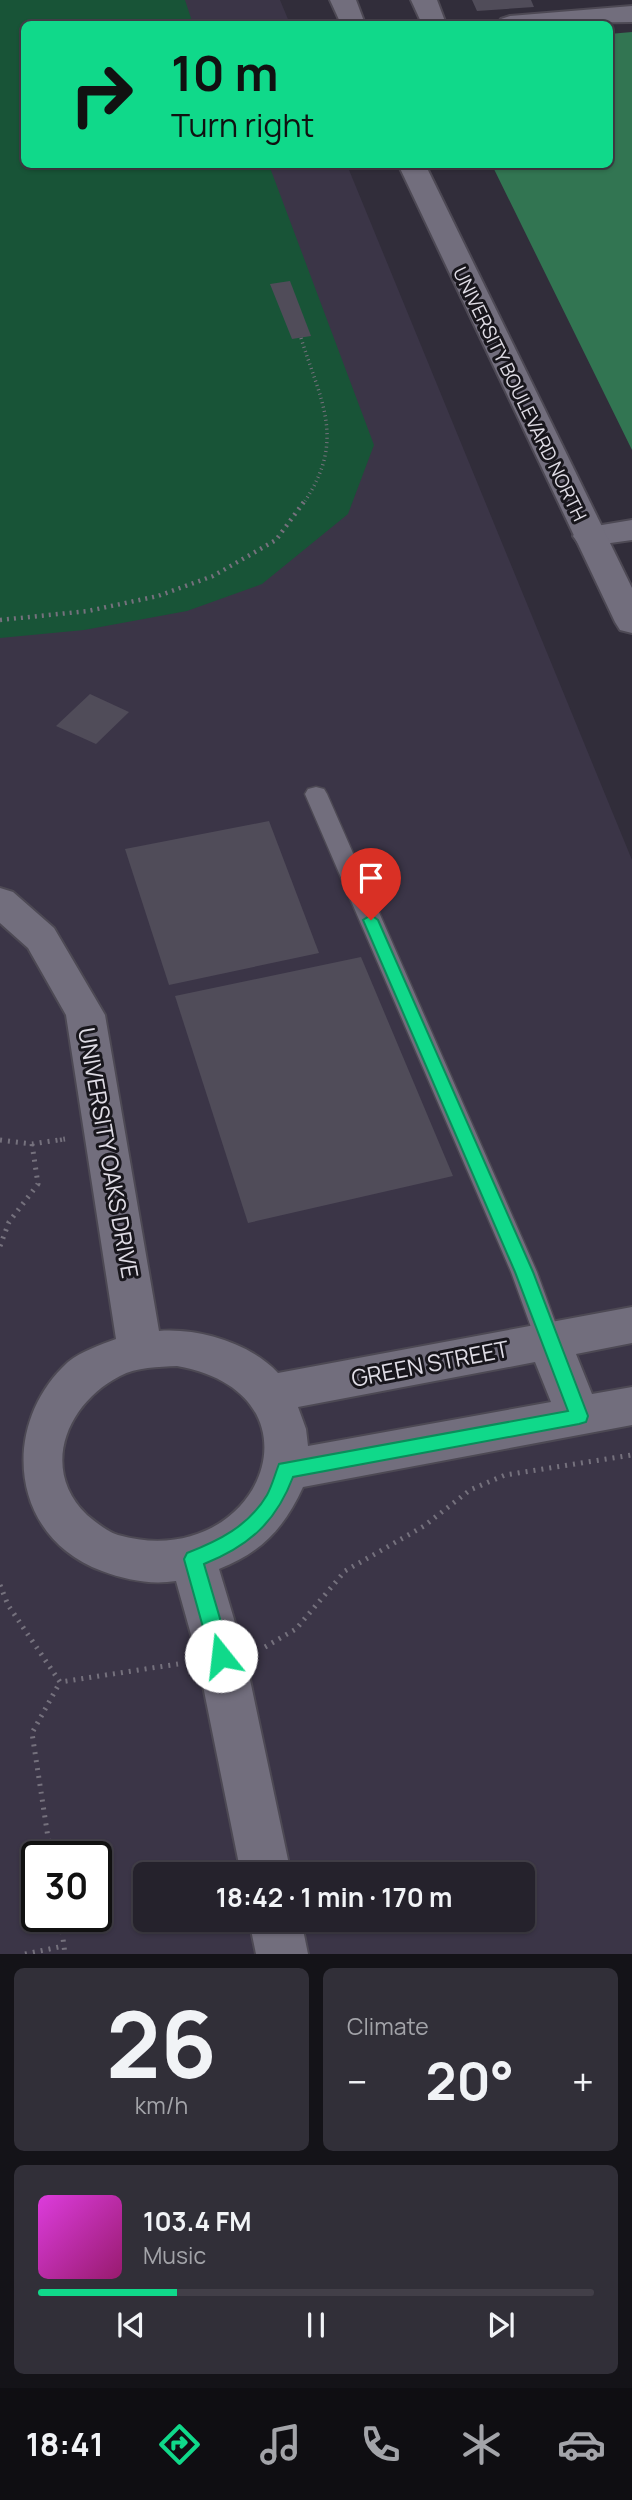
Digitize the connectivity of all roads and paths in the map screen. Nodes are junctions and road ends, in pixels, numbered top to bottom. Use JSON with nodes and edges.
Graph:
{"nodes":[{"id":1,"x":343,"y":0,"type":"edge"},
{"id":2,"x":424,"y":0,"type":"edge"},
{"id":3,"x":632,"y":14,"type":"edge"},
{"id":4,"x":352,"y":21,"type":"edge"},
{"id":5,"x":433,"y":21,"type":"edge"},
{"id":6,"x":547,"y":21,"type":"edge"},
{"id":7,"x":413,"y":168,"type":"edge"},
{"id":8,"x":301,"y":338,"type":"dead end"},
{"id":9,"x":632,"y":530,"type":"edge"},
{"id":10,"x":589,"y":536,"type":"junction"},
{"id":11,"x":0,"y":620,"type":"edge"},
{"id":12,"x":632,"y":622,"type":"edge"},
{"id":13,"x":316,"y":794,"type":"dead end"},
{"id":14,"x":0,"y":902,"type":"edge"},
{"id":15,"x":107,"y":1132,"type":"junction"},
{"id":16,"x":0,"y":1140,"type":"edge"},
{"id":17,"x":33,"y":1144,"type":"junction"},
{"id":18,"x":0,"y":1246,"type":"edge"},
{"id":19,"x":632,"y":1325,"type":"edge"},
{"id":20,"x":549,"y":1341,"type":"junction"},
{"id":21,"x":140,"y":1350,"type":"junction"},
{"id":22,"x":268,"y":1394,"type":"junction"},
{"id":23,"x":632,"y":1406,"type":"edge"},
{"id":24,"x":579,"y":1416,"type":"junction"},
{"id":25,"x":632,"y":1455,"type":"edge"},
{"id":26,"x":286,"y":1470,"type":"junction"},
{"id":27,"x":193,"y":1559,"type":"junction"},
{"id":28,"x":0,"y":1585,"type":"edge"},
{"id":29,"x":221,"y":1656,"type":"junction"},
{"id":30,"x":60,"y":1682,"type":"junction"},
{"id":31,"x":49,"y":1841,"type":"edge"},
{"id":32,"x":264,"y":1862,"type":"edge"},
{"id":33,"x":62,"y":1932,"type":"edge"},
{"id":34,"x":277,"y":1932,"type":"edge"},
{"id":35,"x":64,"y":1946,"type":"junction"},
{"id":36,"x":25,"y":1954,"type":"edge"},
{"id":37,"x":65,"y":1954,"type":"edge"},
{"id":38,"x":282,"y":1954,"type":"edge"}],
"edges":[{"from":1,"to":4,"type":"street"},
{"from":2,"to":5,"type":"street"},
{"from":3,"to":6,"type":"street"},
{"from":7,"to":10,"type":"street","name":"UNIVERSITY BOULEVARD NORTH"},
{"from":8,"to":11,"type":"path"},
{"from":9,"to":10,"type":"street"},
{"from":10,"to":12,"type":"street","name":"UNIVERSITY BOULEVARD NORTH"},
{"from":13,"to":20,"type":"lane"},
{"from":14,"to":15,"type":"street","name":"UNIVERSITY OAKS DRIVE"},
{"from":15,"to":17,"type":"path"},
{"from":15,"to":21,"type":"street","name":"UNIVERSITY OAKS DRIVE"},
{"from":16,"to":17,"type":"path"},
{"from":17,"to":18,"type":"path"},
{"from":19,"to":20,"type":"street","name":"GREEN STREET"},
{"from":20,"to":22,"type":"street","name":"GREEN STREET"},
{"from":20,"to":24,"type":"street"},
{"from":21,"to":22,"type":"street"},
{"from":21,"to":27,"type":"street"},
{"from":22,"to":26,"type":"street"},
{"from":23,"to":24,"type":"street"},
{"from":24,"to":26,"type":"street"},
{"from":25,"to":29,"type":"path"},
{"from":26,"to":27,"type":"street"},
{"from":27,"to":29,"type":"street"},
{"from":28,"to":30,"type":"path"},
{"from":29,"to":30,"type":"path"},
{"from":29,"to":32,"type":"street"},
{"from":30,"to":31,"type":"path"},
{"from":33,"to":35,"type":"path"},
{"from":34,"to":38,"type":"street"},
{"from":35,"to":36,"type":"path"},
{"from":35,"to":37,"type":"path"}]}
